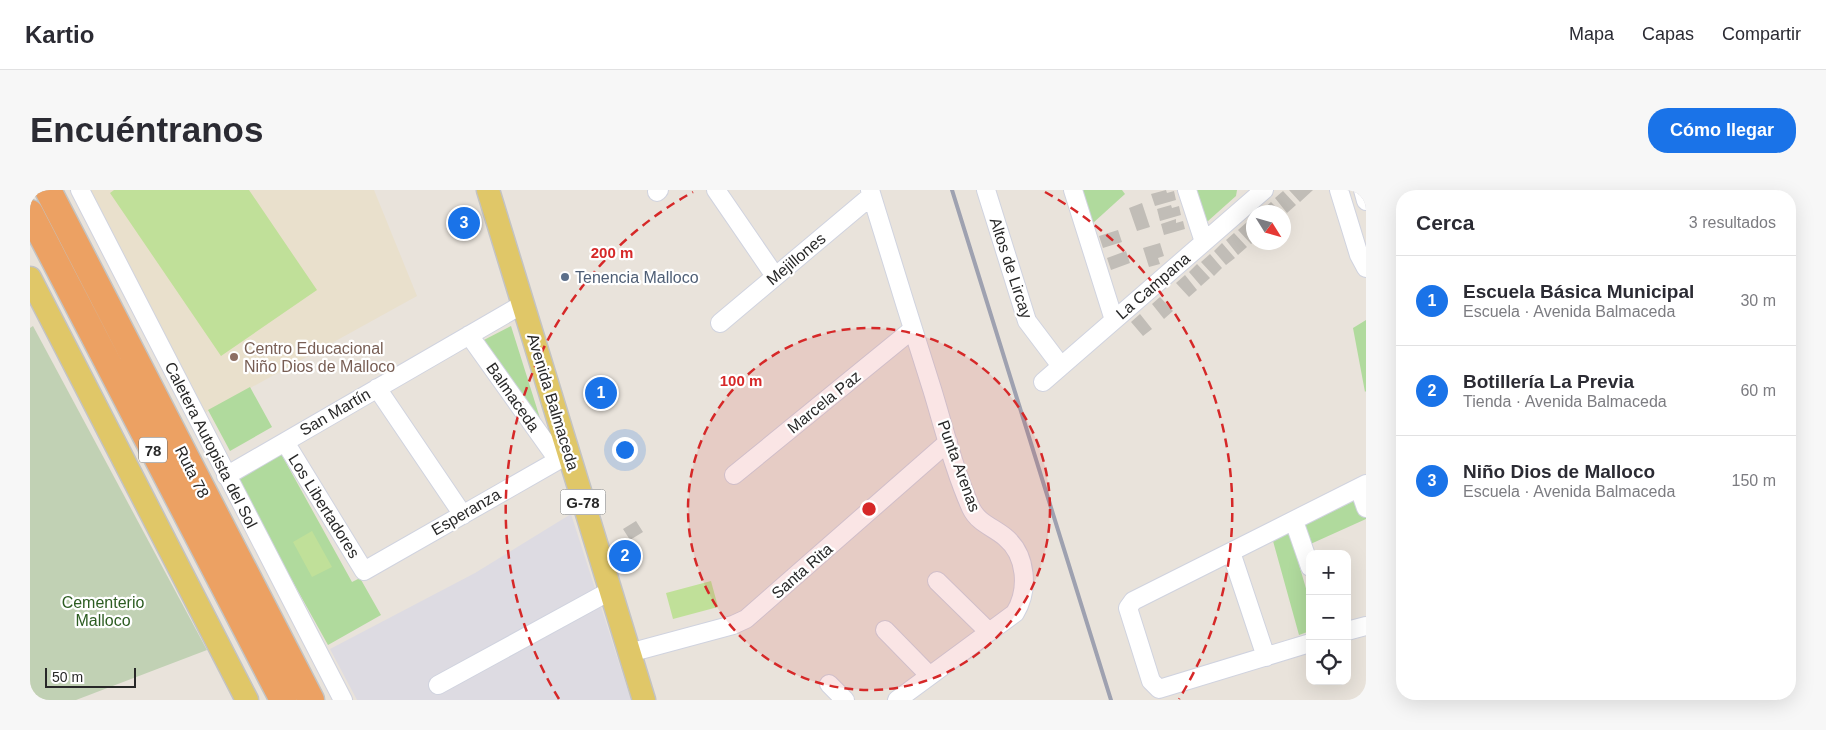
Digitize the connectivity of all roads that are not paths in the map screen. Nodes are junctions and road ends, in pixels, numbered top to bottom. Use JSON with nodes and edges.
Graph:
{"nodes":[{"id":1,"x":48,"y":190,"type":"edge"},
{"id":2,"x":80,"y":190,"type":"edge"},
{"id":3,"x":488,"y":190,"type":"edge"},
{"id":4,"x":716,"y":190,"type":"edge"},
{"id":5,"x":986,"y":190,"type":"edge"},
{"id":6,"x":1073,"y":190,"type":"edge"},
{"id":7,"x":1186,"y":190,"type":"edge"},
{"id":8,"x":1264,"y":190,"type":"edge"},
{"id":9,"x":1340,"y":190,"type":"edge"},
{"id":10,"x":1363,"y":190,"type":"edge"},
{"id":11,"x":870,"y":193,"type":"edge"},
{"id":12,"x":1248,"y":196,"type":"edge"},
{"id":13,"x":1366,"y":201,"type":"edge"},
{"id":14,"x":30,"y":213,"type":"edge"},
{"id":15,"x":1204,"y":242,"type":"junction"},
{"id":16,"x":1366,"y":268,"type":"edge"},
{"id":17,"x":775,"y":276,"type":"junction"},
{"id":18,"x":30,"y":278,"type":"edge"},
{"id":19,"x":523,"y":304,"type":"junction"},
{"id":20,"x":1114,"y":320,"type":"junction"},
{"id":21,"x":720,"y":323,"type":"dead end"},
{"id":22,"x":913,"y":329,"type":"junction"},
{"id":23,"x":469,"y":335,"type":"junction"},
{"id":24,"x":1061,"y":366,"type":"junction"},
{"id":25,"x":1043,"y":382,"type":"dead end"},
{"id":26,"x":377,"y":388,"type":"junction"},
{"id":27,"x":284,"y":442,"type":"junction"},
{"id":28,"x":948,"y":442,"type":"junction"},
{"id":29,"x":563,"y":457,"type":"junction"},
{"id":30,"x":734,"y":475,"type":"dead end"},
{"id":31,"x":226,"y":476,"type":"junction"},
{"id":32,"x":1362,"y":486,"type":"edge"},
{"id":33,"x":1366,"y":508,"type":"edge"},
{"id":34,"x":463,"y":515,"type":"junction"},
{"id":35,"x":1294,"y":521,"type":"junction"},
{"id":36,"x":1231,"y":552,"type":"junction"},
{"id":37,"x":1306,"y":556,"type":"edge"},
{"id":38,"x":364,"y":571,"type":"joint"},
{"id":39,"x":936,"y":581,"type":"dead end"},
{"id":40,"x":610,"y":591,"type":"junction"},
{"id":41,"x":1366,"y":626,"type":"edge"},
{"id":42,"x":885,"y":630,"type":"dead end"},
{"id":43,"x":1351,"y":631,"type":"edge"},
{"id":44,"x":989,"y":632,"type":"junction"},
{"id":45,"x":1306,"y":644,"type":"edge"},
{"id":46,"x":629,"y":653,"type":"junction"},
{"id":47,"x":1266,"y":657,"type":"junction"},
{"id":48,"x":929,"y":675,"type":"junction"},
{"id":49,"x":829,"y":684,"type":"dead end"},
{"id":50,"x":438,"y":685,"type":"dead end"},
{"id":51,"x":247,"y":700,"type":"edge"},
{"id":52,"x":283,"y":700,"type":"edge"},
{"id":53,"x":311,"y":700,"type":"edge"},
{"id":54,"x":343,"y":700,"type":"edge"},
{"id":55,"x":644,"y":700,"type":"edge"},
{"id":56,"x":845,"y":700,"type":"edge"},
{"id":57,"x":896,"y":700,"type":"edge"}],
"edges":[{"from":1,"to":53,"type":"highway","name":"Ruta 78","number":"78"},
{"from":2,"to":31,"type":"street","name":"Caletera Autopista del Sol"},
{"from":3,"to":19,"type":"main road","name":"Avenida Balmaceda","number":"G-78"},
{"from":4,"to":17,"type":"street"},
{"from":5,"to":24,"type":"street","name":"Altos de Lircay"},
{"from":6,"to":20,"type":"street"},
{"from":7,"to":15,"type":"street"},
{"from":8,"to":12,"type":"street","name":"La Campana"},
{"from":9,"to":16,"type":"street"},
{"from":10,"to":13,"type":"street"},
{"from":11,"to":17,"type":"street","name":"Mejillones"},
{"from":11,"to":22,"type":"street","name":"Punta Arenas"},
{"from":12,"to":15,"type":"street","name":"La Campana"},
{"from":14,"to":52,"type":"highway","name":"Ruta 78","number":"78"},
{"from":15,"to":20,"type":"street","name":"La Campana"},
{"from":17,"to":21,"type":"street","name":"Mejillones"},
{"from":18,"to":51,"type":"main road"},
{"from":19,"to":23,"type":"street","name":"San Martín"},
{"from":19,"to":29,"type":"main road","name":"Avenida Balmaceda","number":"G-78"},
{"from":20,"to":24,"type":"street","name":"La Campana"},
{"from":22,"to":28,"type":"street","name":"Punta Arenas"},
{"from":22,"to":30,"type":"street","name":"Marcela Paz"},
{"from":23,"to":26,"type":"street","name":"San Martín"},
{"from":23,"to":29,"type":"street","name":"Balmaceda"},
{"from":24,"to":25,"type":"street","name":"La Campana"},
{"from":26,"to":27,"type":"street","name":"San Martín"},
{"from":26,"to":34,"type":"street"},
{"from":27,"to":31,"type":"street","name":"San Martín"},
{"from":27,"to":38,"type":"street","name":"Los Libertadores"},
{"from":28,"to":44,"type":"street","name":"Punta Arenas"},
{"from":28,"to":46,"type":"street","name":"Santa Rita"},
{"from":29,"to":34,"type":"street","name":"Esperanza"},
{"from":29,"to":40,"type":"main road","name":"Avenida Balmaceda","number":"G-78"},
{"from":31,"to":54,"type":"street","name":"Caletera Autopista del Sol"},
{"from":32,"to":33,"type":"street"},
{"from":32,"to":35,"type":"street"},
{"from":34,"to":38,"type":"street","name":"Esperanza"},
{"from":35,"to":36,"type":"street"},
{"from":35,"to":37,"type":"street"},
{"from":36,"to":47,"type":"street"},
{"from":36,"to":47,"type":"street"},
{"from":39,"to":44,"type":"street"},
{"from":40,"to":46,"type":"main road","name":"Avenida Balmaceda","number":"G-78"},
{"from":40,"to":50,"type":"street"},
{"from":41,"to":43,"type":"street"},
{"from":42,"to":48,"type":"street"},
{"from":44,"to":48,"type":"street","name":"Punta Arenas"},
{"from":45,"to":47,"type":"street"},
{"from":46,"to":55,"type":"main road","name":"Avenida Balmaceda","number":"G-78"},
{"from":48,"to":57,"type":"street","name":"Punta Arenas"},
{"from":49,"to":56,"type":"street"}]}
